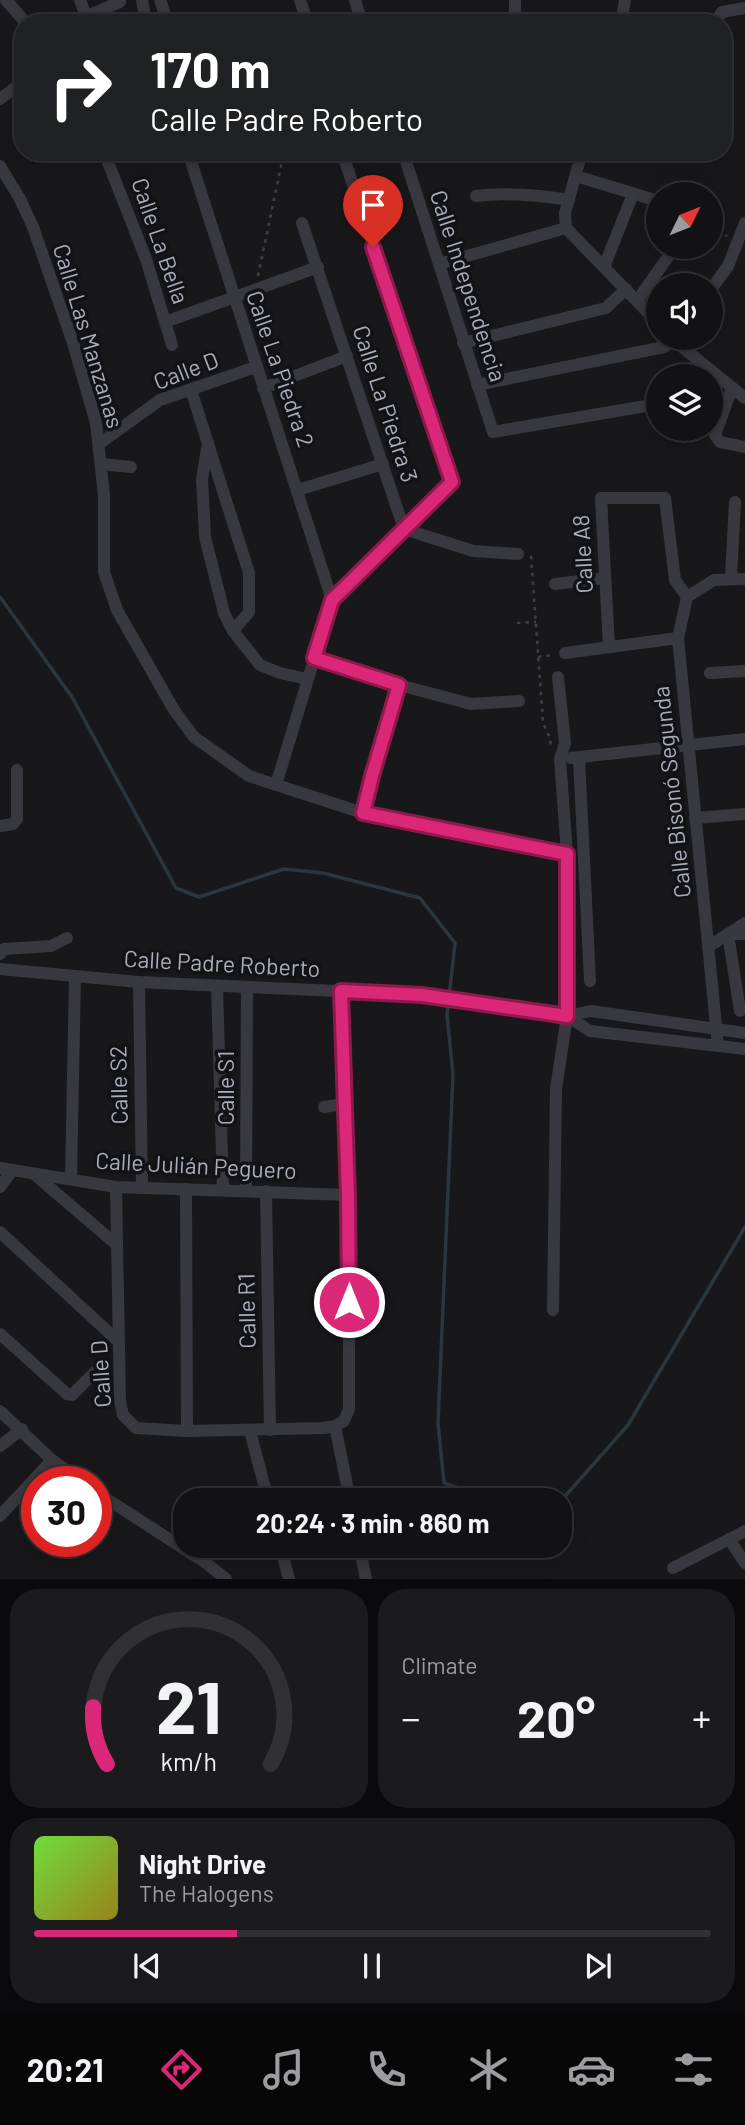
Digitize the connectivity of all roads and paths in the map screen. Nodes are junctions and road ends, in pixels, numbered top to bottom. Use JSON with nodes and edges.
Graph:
{"nodes":[{"id":1,"x":6,"y":0,"type":"edge"},
{"id":2,"x":120,"y":2,"type":"edge"},
{"id":3,"x":745,"y":8,"type":"edge"},
{"id":4,"x":18,"y":14,"type":"edge"},
{"id":5,"x":91,"y":14,"type":"edge"},
{"id":6,"x":721,"y":14,"type":"edge"},
{"id":7,"x":108,"y":161,"type":"edge"},
{"id":8,"x":191,"y":161,"type":"edge"},
{"id":9,"x":282,"y":161,"type":"edge"},
{"id":10,"x":345,"y":161,"type":"edge"},
{"id":11,"x":406,"y":161,"type":"edge"},
{"id":12,"x":580,"y":161,"type":"edge"},
{"id":13,"x":0,"y":166,"type":"edge"},
{"id":14,"x":576,"y":176,"type":"junction"},
{"id":15,"x":634,"y":194,"type":"junction"},
{"id":16,"x":476,"y":196,"type":"dead end"},
{"id":17,"x":646,"y":198,"type":"edge"},
{"id":18,"x":569,"y":200,"type":"junction"},
{"id":19,"x":302,"y":223,"type":"dead end"},
{"id":20,"x":745,"y":223,"type":"edge"},
{"id":21,"x":566,"y":228,"type":"junction"},
{"id":22,"x":723,"y":234,"type":"edge"},
{"id":23,"x":739,"y":242,"type":"junction"},
{"id":24,"x":667,"y":259,"type":"edge"},
{"id":25,"x":439,"y":264,"type":"junction"},
{"id":26,"x":318,"y":267,"type":"junction"},
{"id":27,"x":604,"y":267,"type":"junction"},
{"id":28,"x":723,"y":273,"type":"edge"},
{"id":29,"x":256,"y":289,"type":"junction"},
{"id":30,"x":626,"y":289,"type":"junction"},
{"id":31,"x":233,"y":296,"type":"junction"},
{"id":32,"x":637,"y":301,"type":"junction"},
{"id":33,"x":646,"y":310,"type":"edge"},
{"id":34,"x":165,"y":322,"type":"junction"},
{"id":35,"x":463,"y":343,"type":"junction"},
{"id":36,"x":172,"y":345,"type":"dead end"},
{"id":37,"x":649,"y":350,"type":"edge"},
{"id":38,"x":686,"y":350,"type":"edge"},
{"id":39,"x":347,"y":356,"type":"junction"},
{"id":40,"x":700,"y":364,"type":"edge"},
{"id":41,"x":256,"y":367,"type":"junction"},
{"id":42,"x":723,"y":382,"type":"edge"},
{"id":43,"x":477,"y":385,"type":"junction"},
{"id":44,"x":263,"y":388,"type":"junction"},
{"id":45,"x":732,"y":388,"type":"junction"},
{"id":46,"x":191,"y":390,"type":"junction"},
{"id":47,"x":745,"y":398,"type":"edge"},
{"id":48,"x":646,"y":406,"type":"edge"},
{"id":49,"x":208,"y":443,"type":"junction"},
{"id":50,"x":99,"y":444,"type":"junction"},
{"id":51,"x":744,"y":447,"type":"edge"},
{"id":52,"x":101,"y":464,"type":"junction"},
{"id":53,"x":383,"y":464,"type":"junction"},
{"id":54,"x":131,"y":467,"type":"dead end"},
{"id":55,"x":299,"y":490,"type":"junction"},
{"id":56,"x":735,"y":502,"type":"dead end"},
{"id":57,"x":404,"y":528,"type":"junction"},
{"id":58,"x":517,"y":554,"type":"joint"},
{"id":59,"x":606,"y":578,"type":"junction"},
{"id":60,"x":731,"y":578,"type":"junction"},
{"id":61,"x":745,"y":579,"type":"edge"},
{"id":62,"x":555,"y":584,"type":"dead end"},
{"id":63,"x":687,"y":597,"type":"junction"},
{"id":64,"x":332,"y":600,"type":"junction"},
{"id":65,"x":536,"y":622,"type":"junction"},
{"id":66,"x":517,"y":624,"type":"dead end"},
{"id":67,"x":233,"y":631,"type":"junction"},
{"id":68,"x":678,"y":638,"type":"junction"},
{"id":69,"x":610,"y":647,"type":"junction"},
{"id":70,"x":565,"y":653,"type":"joint"},
{"id":71,"x":538,"y":657,"type":"junction"},
{"id":72,"x":314,"y":658,"type":"junction"},
{"id":73,"x":745,"y":671,"type":"edge"},
{"id":74,"x":710,"y":673,"type":"dead end"},
{"id":75,"x":558,"y":677,"type":"dead end"},
{"id":76,"x":307,"y":679,"type":"junction"},
{"id":77,"x":399,"y":685,"type":"junction"},
{"id":78,"x":519,"y":701,"type":"dead end"},
{"id":79,"x":745,"y":739,"type":"edge"},
{"id":80,"x":688,"y":744,"type":"junction"},
{"id":81,"x":555,"y":754,"type":"junction"},
{"id":82,"x":579,"y":758,"type":"junction"},
{"id":83,"x":17,"y":769,"type":"dead end"},
{"id":84,"x":276,"y":785,"type":"junction"},
{"id":85,"x":363,"y":813,"type":"junction"},
{"id":86,"x":745,"y":814,"type":"edge"},
{"id":87,"x":695,"y":818,"type":"junction"},
{"id":88,"x":0,"y":826,"type":"edge"},
{"id":89,"x":567,"y":854,"type":"junction"},
{"id":90,"x":745,"y":923,"type":"edge"},
{"id":91,"x":728,"y":934,"type":"junction"},
{"id":92,"x":745,"y":934,"type":"edge"},
{"id":93,"x":67,"y":938,"type":"dead end"},
{"id":94,"x":708,"y":947,"type":"junction"},
{"id":95,"x":0,"y":954,"type":"edge"},
{"id":96,"x":0,"y":969,"type":"edge"},
{"id":97,"x":75,"y":976,"type":"junction"},
{"id":98,"x":590,"y":981,"type":"dead end"},
{"id":99,"x":139,"y":982,"type":"junction"},
{"id":100,"x":217,"y":986,"type":"junction"},
{"id":101,"x":247,"y":987,"type":"junction"},
{"id":102,"x":341,"y":991,"type":"junction"},
{"id":103,"x":740,"y":1011,"type":"dead end"},
{"id":104,"x":567,"y":1016,"type":"junction"},
{"id":105,"x":716,"y":1030,"type":"junction"},
{"id":106,"x":745,"y":1032,"type":"edge"},
{"id":107,"x":719,"y":1046,"type":"junction"},
{"id":108,"x":745,"y":1049,"type":"edge"},
{"id":109,"x":344,"y":1104,"type":"junction"},
{"id":110,"x":324,"y":1107,"type":"dead end"},
{"id":111,"x":6,"y":1169,"type":"edge"},
{"id":112,"x":34,"y":1174,"type":"junction"},
{"id":113,"x":71,"y":1179,"type":"junction"},
{"id":114,"x":116,"y":1186,"type":"junction"},
{"id":115,"x":0,"y":1187,"type":"edge"},
{"id":116,"x":142,"y":1188,"type":"junction"},
{"id":117,"x":186,"y":1189,"type":"junction"},
{"id":118,"x":223,"y":1190,"type":"junction"},
{"id":119,"x":246,"y":1190,"type":"junction"},
{"id":120,"x":266,"y":1191,"type":"junction"},
{"id":121,"x":348,"y":1195,"type":"junction"},
{"id":122,"x":0,"y":1231,"type":"edge"},
{"id":123,"x":117,"y":1245,"type":"junction"},
{"id":124,"x":553,"y":1310,"type":"dead end"},
{"id":125,"x":0,"y":1334,"type":"edge"},
{"id":126,"x":119,"y":1342,"type":"junction"},
{"id":127,"x":96,"y":1371,"type":"dead end"},
{"id":128,"x":0,"y":1411,"type":"edge"},
{"id":129,"x":340,"y":1424,"type":"junction"},
{"id":130,"x":22,"y":1429,"type":"junction"},
{"id":131,"x":250,"y":1430,"type":"junction"},
{"id":132,"x":270,"y":1430,"type":"junction"},
{"id":133,"x":187,"y":1432,"type":"junction"},
{"id":134,"x":0,"y":1446,"type":"edge"},
{"id":135,"x":52,"y":1460,"type":"junction"},
{"id":136,"x":60,"y":1466,"type":"edge"},
{"id":137,"x":265,"y":1488,"type":"edge"},
{"id":138,"x":348,"y":1488,"type":"edge"},
{"id":139,"x":112,"y":1502,"type":"edge"},
{"id":140,"x":0,"y":1516,"type":"edge"},
{"id":141,"x":745,"y":1531,"type":"edge"},
{"id":142,"x":729,"y":1539,"type":"junction"},
{"id":143,"x":283,"y":1558,"type":"edge"},
{"id":144,"x":362,"y":1558,"type":"edge"},
{"id":145,"x":745,"y":1563,"type":"edge"},
{"id":146,"x":673,"y":1568,"type":"dead end"},
{"id":147,"x":226,"y":1579,"type":"edge"},
{"id":148,"x":289,"y":1579,"type":"edge"},
{"id":149,"x":366,"y":1579,"type":"edge"}],
"edges":[{"from":1,"to":4,"type":"street"},
{"from":2,"to":5,"type":"street"},
{"from":3,"to":6,"type":"street"},
{"from":7,"to":34,"type":"street","name":"Calle La Bella"},
{"from":8,"to":31,"type":"street","name":"Calle La Piedra 2"},
{"from":9,"to":29,"type":"path"},
{"from":10,"to":57,"type":"street"},
{"from":11,"to":25,"type":"street","name":"Calle Independencia"},
{"from":12,"to":14,"type":"street"},
{"from":13,"to":50,"type":"street","name":"Calle Las Manzanas"},
{"from":14,"to":15,"type":"street"},
{"from":14,"to":18,"type":"street"},
{"from":15,"to":17,"type":"street"},
{"from":15,"to":27,"type":"street"},
{"from":16,"to":18,"type":"street"},
{"from":18,"to":21,"type":"street"},
{"from":19,"to":26,"type":"street","name":"Calle La Piedra 3"},
{"from":20,"to":23,"type":"street"},
{"from":21,"to":25,"type":"street"},
{"from":21,"to":27,"type":"street"},
{"from":22,"to":23,"type":"path"},
{"from":23,"to":28,"type":"street"},
{"from":24,"to":32,"type":"street"},
{"from":25,"to":35,"type":"street","name":"Calle Independencia"},
{"from":26,"to":29,"type":"street"},
{"from":26,"to":39,"type":"street","name":"Calle La Piedra 3"},
{"from":27,"to":30,"type":"street"},
{"from":29,"to":31,"type":"street"},
{"from":30,"to":32,"type":"street"},
{"from":30,"to":35,"type":"street"},
{"from":31,"to":34,"type":"street"},
{"from":31,"to":41,"type":"street","name":"Calle La Piedra 2"},
{"from":32,"to":33,"type":"street"},
{"from":34,"to":36,"type":"street","name":"Calle La Bella"},
{"from":35,"to":43,"type":"street","name":"Calle Independencia"},
{"from":37,"to":43,"type":"street"},
{"from":38,"to":40,"type":"street"},
{"from":39,"to":44,"type":"street"},
{"from":39,"to":53,"type":"street","name":"Calle La Piedra 3"},
{"from":41,"to":44,"type":"street","name":"Calle La Piedra 2"},
{"from":41,"to":46,"type":"street","name":"Calle D"},
{"from":42,"to":45,"type":"street"},
{"from":43,"to":48,"type":"street","name":"Calle Independencia"},
{"from":44,"to":55,"type":"street","name":"Calle La Piedra 2"},
{"from":45,"to":47,"type":"street"},
{"from":45,"to":51,"type":"street"},
{"from":46,"to":49,"type":"street"},
{"from":46,"to":50,"type":"street","name":"Calle D"},
{"from":49,"to":67,"type":"street"},
{"from":49,"to":67,"type":"street"},
{"from":50,"to":52,"type":"street","name":"Calle Las Manzanas"},
{"from":52,"to":54,"type":"street"},
{"from":52,"to":84,"type":"street","name":"Calle Las Manzanas"},
{"from":53,"to":55,"type":"street"},
{"from":53,"to":57,"type":"street","name":"Calle La Piedra 3"},
{"from":55,"to":64,"type":"street","name":"Calle La Piedra 2"},
{"from":56,"to":60,"type":"street"},
{"from":57,"to":58,"type":"street"},
{"from":57,"to":64,"type":"street"},
{"from":58,"to":65,"type":"path"},
{"from":59,"to":62,"type":"street"},
{"from":59,"to":63,"type":"street","name":"Calle A8"},
{"from":59,"to":69,"type":"street","name":"Calle A8"},
{"from":60,"to":61,"type":"street"},
{"from":60,"to":63,"type":"street"},
{"from":63,"to":68,"type":"street","name":"Calle Bisonó Segunda"},
{"from":64,"to":72,"type":"street"},
{"from":65,"to":66,"type":"path"},
{"from":65,"to":71,"type":"path"},
{"from":67,"to":76,"type":"street"},
{"from":68,"to":69,"type":"street"},
{"from":68,"to":80,"type":"street","name":"Calle Bisonó Segunda"},
{"from":69,"to":70,"type":"street"},
{"from":70,"to":71,"type":"path"},
{"from":71,"to":81,"type":"path"},
{"from":72,"to":76,"type":"street"},
{"from":72,"to":77,"type":"street"},
{"from":73,"to":74,"type":"street"},
{"from":75,"to":81,"type":"street"},
{"from":76,"to":84,"type":"street"},
{"from":77,"to":78,"type":"street"},
{"from":77,"to":85,"type":"street"},
{"from":79,"to":80,"type":"street"},
{"from":80,"to":82,"type":"street"},
{"from":80,"to":87,"type":"street","name":"Calle Bisonó Segunda"},
{"from":81,"to":82,"type":"street"},
{"from":81,"to":89,"type":"street"},
{"from":82,"to":98,"type":"street"},
{"from":83,"to":88,"type":"street"},
{"from":84,"to":85,"type":"street","name":"Calle Las Manzanas"},
{"from":85,"to":89,"type":"street","name":"Calle Las Manzanas"},
{"from":86,"to":87,"type":"street"},
{"from":87,"to":94,"type":"street","name":"Calle Bisonó Segunda"},
{"from":89,"to":104,"type":"street"},
{"from":90,"to":91,"type":"street"},
{"from":91,"to":92,"type":"street"},
{"from":91,"to":94,"type":"street"},
{"from":91,"to":103,"type":"street"},
{"from":93,"to":95,"type":"street"},
{"from":94,"to":105,"type":"street","name":"Calle Bisonó Segunda"},
{"from":96,"to":97,"type":"street","name":"Calle Padre Roberto"},
{"from":97,"to":99,"type":"street","name":"Calle Padre Roberto"},
{"from":97,"to":113,"type":"street"},
{"from":99,"to":100,"type":"street","name":"Calle Padre Roberto"},
{"from":99,"to":116,"type":"street","name":"Calle S2"},
{"from":100,"to":101,"type":"street","name":"Calle Padre Roberto"},
{"from":100,"to":118,"type":"street"},
{"from":101,"to":102,"type":"street","name":"Calle Padre Roberto"},
{"from":101,"to":119,"type":"street","name":"Calle S1"},
{"from":102,"to":104,"type":"street","name":"Calle Padre Roberto"},
{"from":102,"to":109,"type":"street"},
{"from":104,"to":105,"type":"street"},
{"from":104,"to":107,"type":"street"},
{"from":104,"to":124,"type":"street"},
{"from":105,"to":106,"type":"street"},
{"from":105,"to":107,"type":"street","name":"Calle Bisonó Segunda"},
{"from":107,"to":108,"type":"street"},
{"from":109,"to":110,"type":"street"},
{"from":109,"to":121,"type":"street"},
{"from":111,"to":112,"type":"street","name":"Calle Julián Peguero"},
{"from":111,"to":115,"type":"street"},
{"from":112,"to":113,"type":"street","name":"Calle Julián Peguero"},
{"from":112,"to":123,"type":"street"},
{"from":113,"to":114,"type":"street","name":"Calle Julián Peguero"},
{"from":114,"to":116,"type":"street","name":"Calle Julián Peguero"},
{"from":114,"to":123,"type":"street","name":"Calle D"},
{"from":116,"to":117,"type":"street","name":"Calle Julián Peguero"},
{"from":117,"to":118,"type":"street","name":"Calle Julián Peguero"},
{"from":117,"to":133,"type":"street"},
{"from":118,"to":119,"type":"street","name":"Calle Julián Peguero"},
{"from":119,"to":120,"type":"street","name":"Calle Julián Peguero"},
{"from":120,"to":121,"type":"street","name":"Calle Julián Peguero"},
{"from":120,"to":132,"type":"street","name":"Calle R1"},
{"from":121,"to":129,"type":"street"},
{"from":122,"to":126,"type":"street"},
{"from":123,"to":126,"type":"street","name":"Calle D"},
{"from":125,"to":127,"type":"street"},
{"from":126,"to":133,"type":"street","name":"Calle D"},
{"from":128,"to":130,"type":"street"},
{"from":129,"to":132,"type":"street","name":"Calle D"},
{"from":129,"to":138,"type":"street"},
{"from":130,"to":134,"type":"street"},
{"from":130,"to":135,"type":"street"},
{"from":131,"to":132,"type":"street","name":"Calle D"},
{"from":131,"to":133,"type":"street","name":"Calle D"},
{"from":131,"to":137,"type":"street"},
{"from":135,"to":136,"type":"street"},
{"from":135,"to":140,"type":"street"},
{"from":139,"to":147,"type":"street"},
{"from":141,"to":142,"type":"street"},
{"from":142,"to":145,"type":"street"},
{"from":142,"to":146,"type":"street"},
{"from":143,"to":148,"type":"street"},
{"from":144,"to":149,"type":"street"}]}
